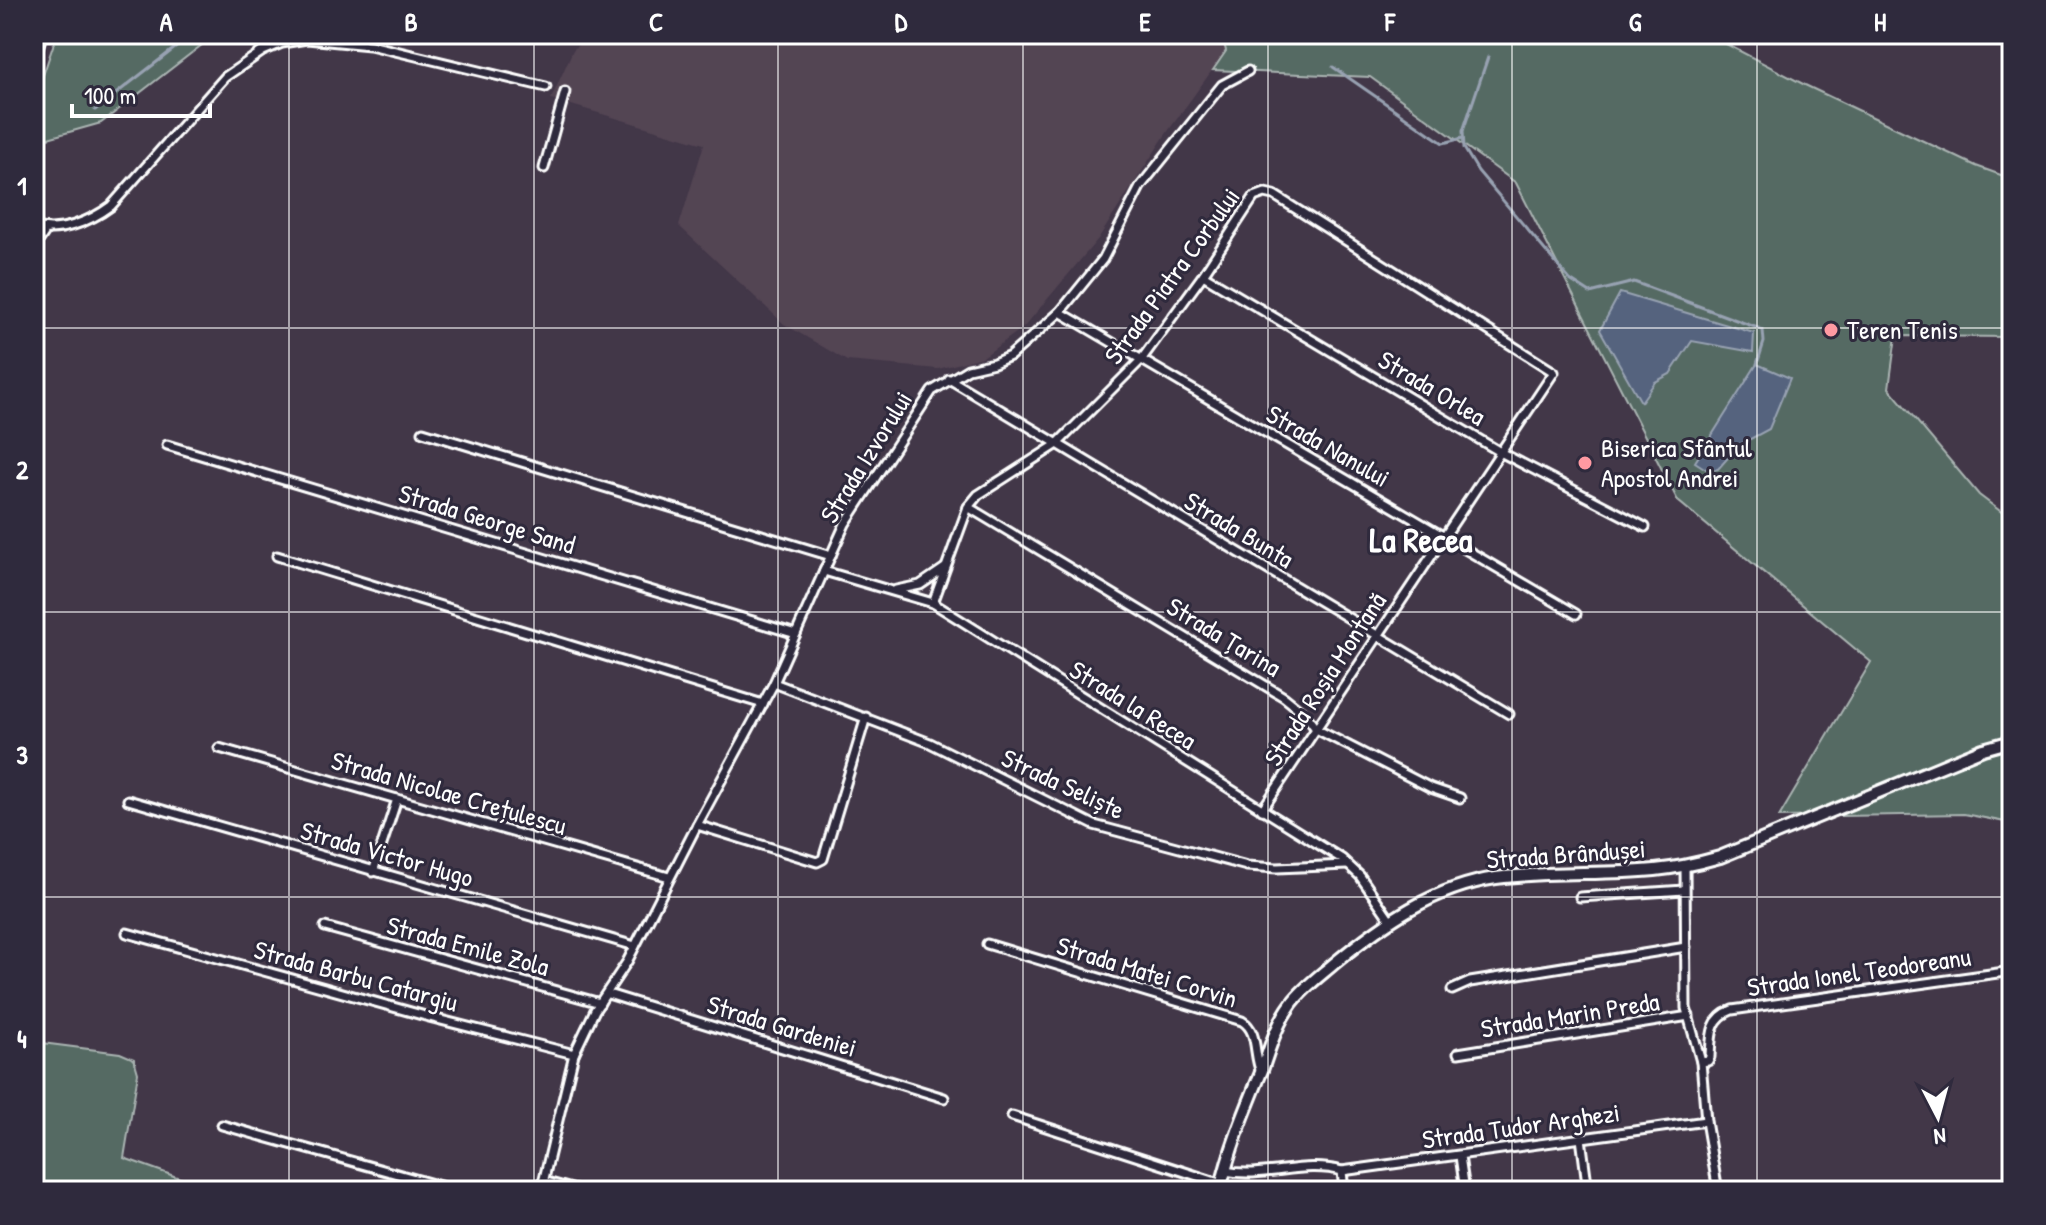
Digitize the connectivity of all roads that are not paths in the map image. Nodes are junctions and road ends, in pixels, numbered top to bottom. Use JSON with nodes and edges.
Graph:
{"nodes":[{"id":1,"x":40,"y":34,"type":"edge"},
{"id":2,"x":34,"y":51,"type":"edge"},
{"id":3,"x":1248,"y":71,"type":"dead end"},
{"id":4,"x":546,"y":87,"type":"dead end"},
{"id":5,"x":565,"y":92,"type":"dead end"},
{"id":6,"x":544,"y":168,"type":"dead end"},
{"id":7,"x":34,"y":226,"type":"edge"},
{"id":8,"x":46,"y":230,"type":"junction"},
{"id":9,"x":34,"y":248,"type":"edge"},
{"id":10,"x":1203,"y":275,"type":"junction"},
{"id":11,"x":1060,"y":312,"type":"junction"},
{"id":12,"x":1141,"y":360,"type":"junction"},
{"id":13,"x":1554,"y":372,"type":"joint"},
{"id":14,"x":949,"y":379,"type":"junction"},
{"id":15,"x":423,"y":432,"type":"dead end"},
{"id":16,"x":167,"y":445,"type":"dead end"},
{"id":17,"x":1056,"y":445,"type":"junction"},
{"id":18,"x":1502,"y":453,"type":"junction"},
{"id":19,"x":968,"y":507,"type":"junction"},
{"id":20,"x":1645,"y":527,"type":"dead end"},
{"id":21,"x":1444,"y":538,"type":"junction"},
{"id":22,"x":277,"y":556,"type":"dead end"},
{"id":23,"x":831,"y":556,"type":"junction"},
{"id":24,"x":946,"y":566,"type":"junction"},
{"id":25,"x":824,"y":571,"type":"junction"},
{"id":26,"x":890,"y":590,"type":"junction"},
{"id":27,"x":933,"y":603,"type":"junction"},
{"id":28,"x":1576,"y":614,"type":"dead end"},
{"id":29,"x":796,"y":634,"type":"junction"},
{"id":30,"x":1377,"y":634,"type":"junction"},
{"id":31,"x":774,"y":683,"type":"junction"},
{"id":32,"x":763,"y":704,"type":"junction"},
{"id":33,"x":1509,"y":714,"type":"dead end"},
{"id":34,"x":866,"y":717,"type":"junction"},
{"id":35,"x":1316,"y":729,"type":"junction"},
{"id":36,"x":2012,"y":741,"type":"edge"},
{"id":37,"x":219,"y":748,"type":"dead end"},
{"id":38,"x":1460,"y":798,"type":"dead end"},
{"id":39,"x":397,"y":799,"type":"junction"},
{"id":40,"x":128,"y":800,"type":"dead end"},
{"id":41,"x":1262,"y":810,"type":"junction"},
{"id":42,"x":697,"y":825,"type":"junction"},
{"id":43,"x":1348,"y":864,"type":"junction"},
{"id":44,"x":1682,"y":866,"type":"junction"},
{"id":45,"x":373,"y":872,"type":"junction"},
{"id":46,"x":669,"y":877,"type":"junction"},
{"id":47,"x":1684,"y":887,"type":"junction"},
{"id":48,"x":1580,"y":897,"type":"dead end"},
{"id":49,"x":1391,"y":921,"type":"junction"},
{"id":50,"x":325,"y":927,"type":"dead end"},
{"id":51,"x":127,"y":933,"type":"dead end"},
{"id":52,"x":987,"y":944,"type":"dead end"},
{"id":53,"x":635,"y":946,"type":"junction"},
{"id":54,"x":1686,"y":947,"type":"junction"},
{"id":55,"x":2012,"y":971,"type":"edge"},
{"id":56,"x":1452,"y":990,"type":"dead end"},
{"id":57,"x":608,"y":994,"type":"junction"},
{"id":58,"x":600,"y":1003,"type":"junction"},
{"id":59,"x":1689,"y":1016,"type":"junction"},
{"id":60,"x":1458,"y":1053,"type":"dead end"},
{"id":61,"x":574,"y":1054,"type":"junction"},
{"id":62,"x":1701,"y":1062,"type":"junction"},
{"id":63,"x":1261,"y":1072,"type":"junction"},
{"id":64,"x":944,"y":1098,"type":"dead end"},
{"id":65,"x":1012,"y":1116,"type":"dead end"},
{"id":66,"x":1706,"y":1121,"type":"junction"},
{"id":67,"x":222,"y":1125,"type":"dead end"},
{"id":68,"x":1581,"y":1138,"type":"junction"},
{"id":69,"x":1460,"y":1156,"type":"junction"},
{"id":70,"x":1225,"y":1171,"type":"junction"},
{"id":71,"x":1342,"y":1171,"type":"junction"},
{"id":72,"x":543,"y":1181,"type":"junction"},
{"id":73,"x":1221,"y":1187,"type":"edge"},
{"id":74,"x":458,"y":1191,"type":"edge"},
{"id":75,"x":541,"y":1191,"type":"edge"},
{"id":76,"x":579,"y":1191,"type":"edge"},
{"id":77,"x":1344,"y":1191,"type":"edge"},
{"id":78,"x":1465,"y":1191,"type":"edge"},
{"id":79,"x":1588,"y":1191,"type":"edge"},
{"id":80,"x":1718,"y":1191,"type":"edge"}],
"edges":[{"from":1,"to":2,"type":"main road"},
{"from":3,"to":11,"type":"street","name":"Strada Izvorului"},
{"from":4,"to":8,"type":"street"},
{"from":5,"to":6,"type":"street"},
{"from":7,"to":8,"type":"street"},
{"from":8,"to":9,"type":"street"},
{"from":10,"to":12,"type":"street","name":"Strada Piatra Corbului"},
{"from":10,"to":13,"type":"street","name":"Strada Piatra Corbului"},
{"from":10,"to":18,"type":"street","name":"Strada Orlea"},
{"from":11,"to":12,"type":"street","name":"Strada Nanului"},
{"from":11,"to":14,"type":"street","name":"Strada Izvorului"},
{"from":12,"to":17,"type":"street","name":"Strada Piatra Corbului"},
{"from":12,"to":21,"type":"street","name":"Strada Nanului"},
{"from":13,"to":18,"type":"street","name":"Strada Roșia Montană"},
{"from":14,"to":17,"type":"street","name":"Strada Bunta"},
{"from":14,"to":23,"type":"street","name":"Strada Izvorului"},
{"from":15,"to":23,"type":"street"},
{"from":16,"to":29,"type":"street","name":"Strada George Sand"},
{"from":17,"to":19,"type":"street","name":"Strada Piatra Corbului"},
{"from":17,"to":30,"type":"street","name":"Strada Bunta"},
{"from":18,"to":20,"type":"street","name":"Strada Orlea"},
{"from":18,"to":21,"type":"street","name":"Strada Roșia Montană"},
{"from":19,"to":24,"type":"street"},
{"from":19,"to":35,"type":"street","name":"Strada Țarina"},
{"from":21,"to":28,"type":"street","name":"Strada Nanului"},
{"from":21,"to":30,"type":"street","name":"Strada Roșia Montană"},
{"from":22,"to":32,"type":"street"},
{"from":23,"to":25,"type":"street","name":"Strada Izvorului"},
{"from":24,"to":26,"type":"street"},
{"from":24,"to":27,"type":"street"},
{"from":25,"to":26,"type":"street","name":"Strada la Recea"},
{"from":25,"to":29,"type":"street","name":"Strada Izvorului"},
{"from":26,"to":27,"type":"street","name":"Strada la Recea"},
{"from":27,"to":41,"type":"street","name":"Strada la Recea"},
{"from":29,"to":31,"type":"street","name":"Strada Izvorului"},
{"from":30,"to":33,"type":"street","name":"Strada Bunta"},
{"from":30,"to":35,"type":"street","name":"Strada Roșia Montană"},
{"from":31,"to":32,"type":"street","name":"Strada Izvorului"},
{"from":31,"to":34,"type":"street","name":"Strada Seliște"},
{"from":32,"to":42,"type":"street","name":"Strada Izvorului"},
{"from":34,"to":42,"type":"street"},
{"from":34,"to":43,"type":"street","name":"Strada Seliște"},
{"from":35,"to":38,"type":"street","name":"Strada Țarina"},
{"from":35,"to":41,"type":"street","name":"Strada Roșia Montană"},
{"from":36,"to":44,"type":"main road","name":"Strada Brândușei"},
{"from":37,"to":39,"type":"street","name":"Strada Nicolae Crețulescu"},
{"from":39,"to":45,"type":"street"},
{"from":39,"to":46,"type":"street","name":"Strada Nicolae Crețulescu"},
{"from":40,"to":45,"type":"street","name":"Strada Victor Hugo"},
{"from":41,"to":43,"type":"street","name":"Strada la Recea"},
{"from":42,"to":46,"type":"street","name":"Strada Izvorului"},
{"from":43,"to":49,"type":"street","name":"Strada la Recea"},
{"from":44,"to":47,"type":"street"},
{"from":44,"to":49,"type":"main road","name":"Strada Brândușei"},
{"from":45,"to":53,"type":"street","name":"Strada Victor Hugo"},
{"from":46,"to":53,"type":"street","name":"Strada Izvorului"},
{"from":47,"to":48,"type":"street"},
{"from":47,"to":54,"type":"street"},
{"from":49,"to":63,"type":"main road","name":"Strada Brândușei"},
{"from":50,"to":58,"type":"street","name":"Strada Emile Zola"},
{"from":51,"to":61,"type":"street","name":"Strada Barbu Catargiu"},
{"from":52,"to":63,"type":"street","name":"Strada Matei Corvin"},
{"from":53,"to":57,"type":"street","name":"Strada Izvorului"},
{"from":54,"to":56,"type":"street"},
{"from":54,"to":59,"type":"street"},
{"from":55,"to":62,"type":"street","name":"Strada Ionel Teodoreanu"},
{"from":57,"to":58,"type":"street","name":"Strada Izvorului"},
{"from":57,"to":64,"type":"street","name":"Strada Gardeniei"},
{"from":58,"to":61,"type":"street","name":"Strada Izvorului"},
{"from":59,"to":60,"type":"street","name":"Strada Marin Preda"},
{"from":59,"to":62,"type":"street"},
{"from":61,"to":72,"type":"street","name":"Strada Izvorului"},
{"from":62,"to":66,"type":"street"},
{"from":63,"to":70,"type":"main road","name":"Strada Brândușei"},
{"from":65,"to":73,"type":"street"},
{"from":66,"to":68,"type":"street","name":"Strada Tudor Arghezi"},
{"from":66,"to":80,"type":"street"},
{"from":67,"to":74,"type":"street"},
{"from":68,"to":69,"type":"street","name":"Strada Tudor Arghezi"},
{"from":68,"to":79,"type":"street"},
{"from":69,"to":71,"type":"street","name":"Strada Tudor Arghezi"},
{"from":69,"to":78,"type":"street"},
{"from":70,"to":71,"type":"street","name":"Strada Tudor Arghezi"},
{"from":70,"to":73,"type":"main road","name":"Strada Brândușei"},
{"from":71,"to":77,"type":"street"},
{"from":72,"to":75,"type":"street","name":"Strada Izvorului"},
{"from":72,"to":76,"type":"street"}]}
